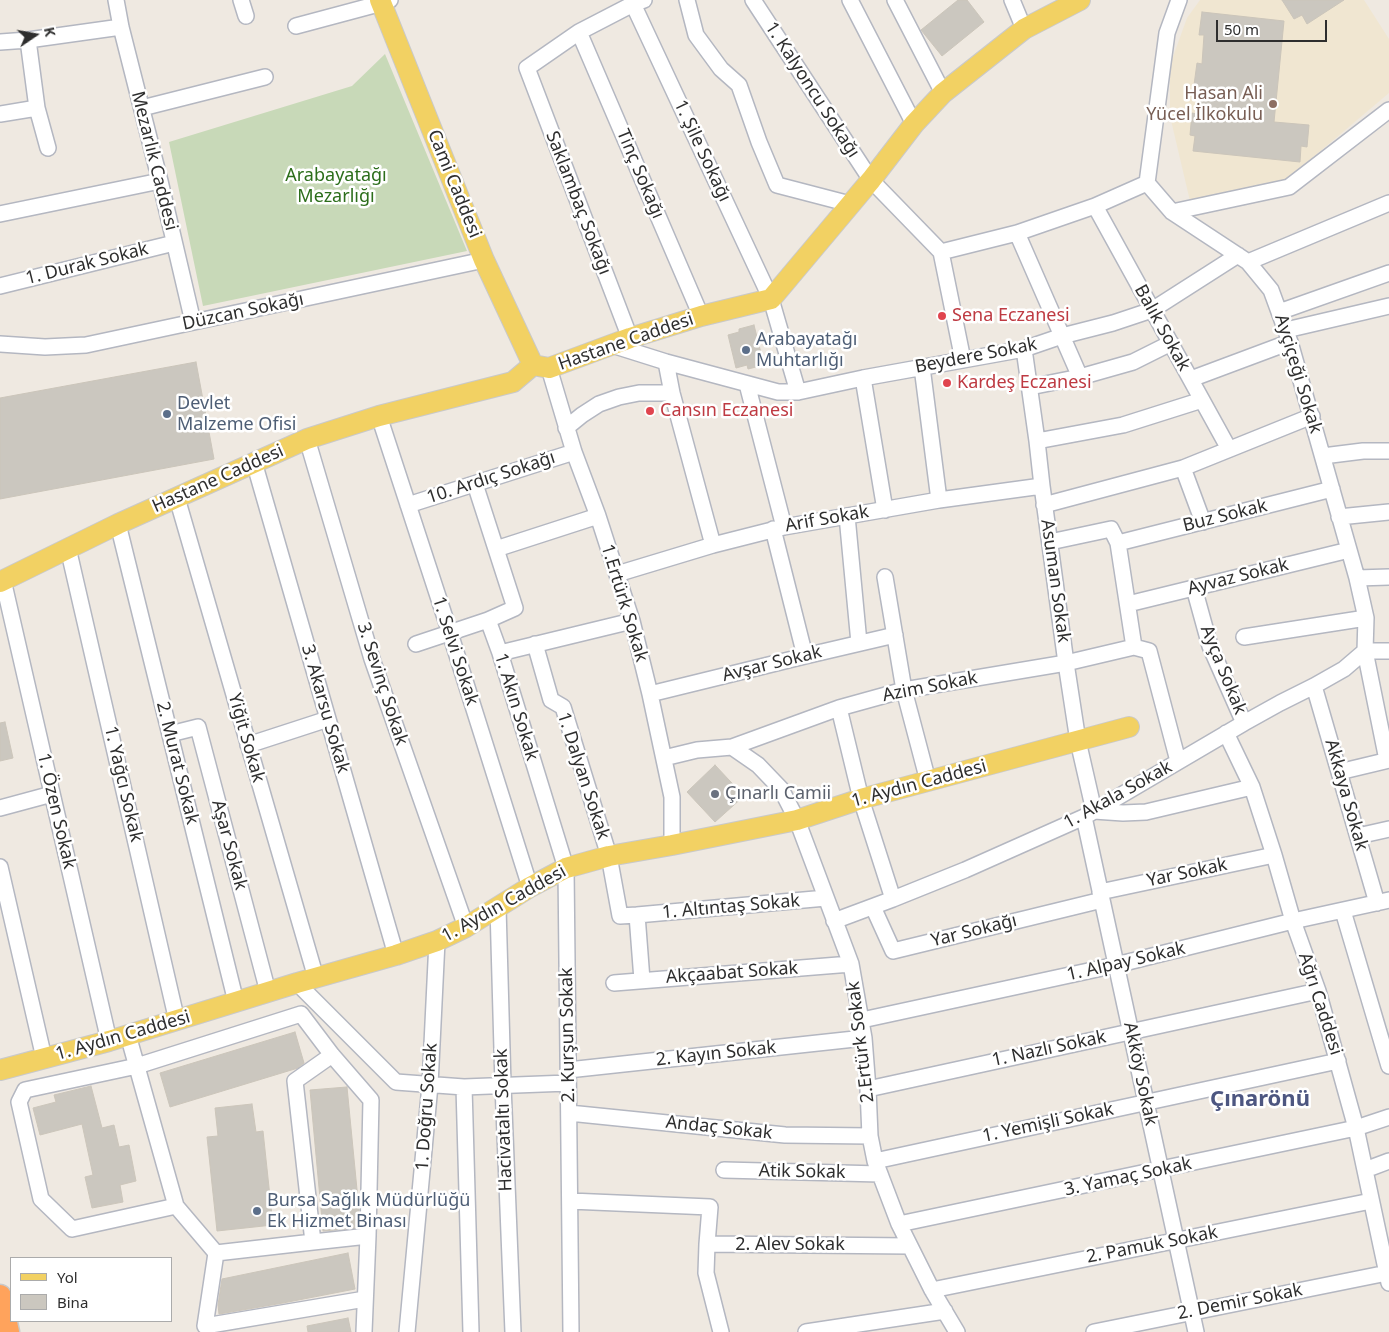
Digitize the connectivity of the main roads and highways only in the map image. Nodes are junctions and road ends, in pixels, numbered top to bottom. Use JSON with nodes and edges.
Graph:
{"nodes":[{"id":1,"x":1080,"y":0,"type":"edge"},
{"id":2,"x":384,"y":1,"type":"edge"},
{"id":3,"x":541,"y":366,"type":"junction"},
{"id":4,"x":2,"y":581,"type":"edge"},
{"id":5,"x":1129,"y":727,"type":"dead end"},
{"id":6,"x":0,"y":1070,"type":"edge"},
{"id":7,"x":0,"y":1296,"type":"edge"},
{"id":8,"x":8,"y":1332,"type":"edge"}],
"edges":[{"from":1,"to":3,"type":"main road","name":"Hastane Caddesi"},
{"from":2,"to":3,"type":"main road","name":"Cami Caddesi"},
{"from":3,"to":4,"type":"main road","name":"Hastane Caddesi"},
{"from":5,"to":6,"type":"main road","name":"1. Aydın Caddesi"},
{"from":7,"to":8,"type":"highway"}]}
